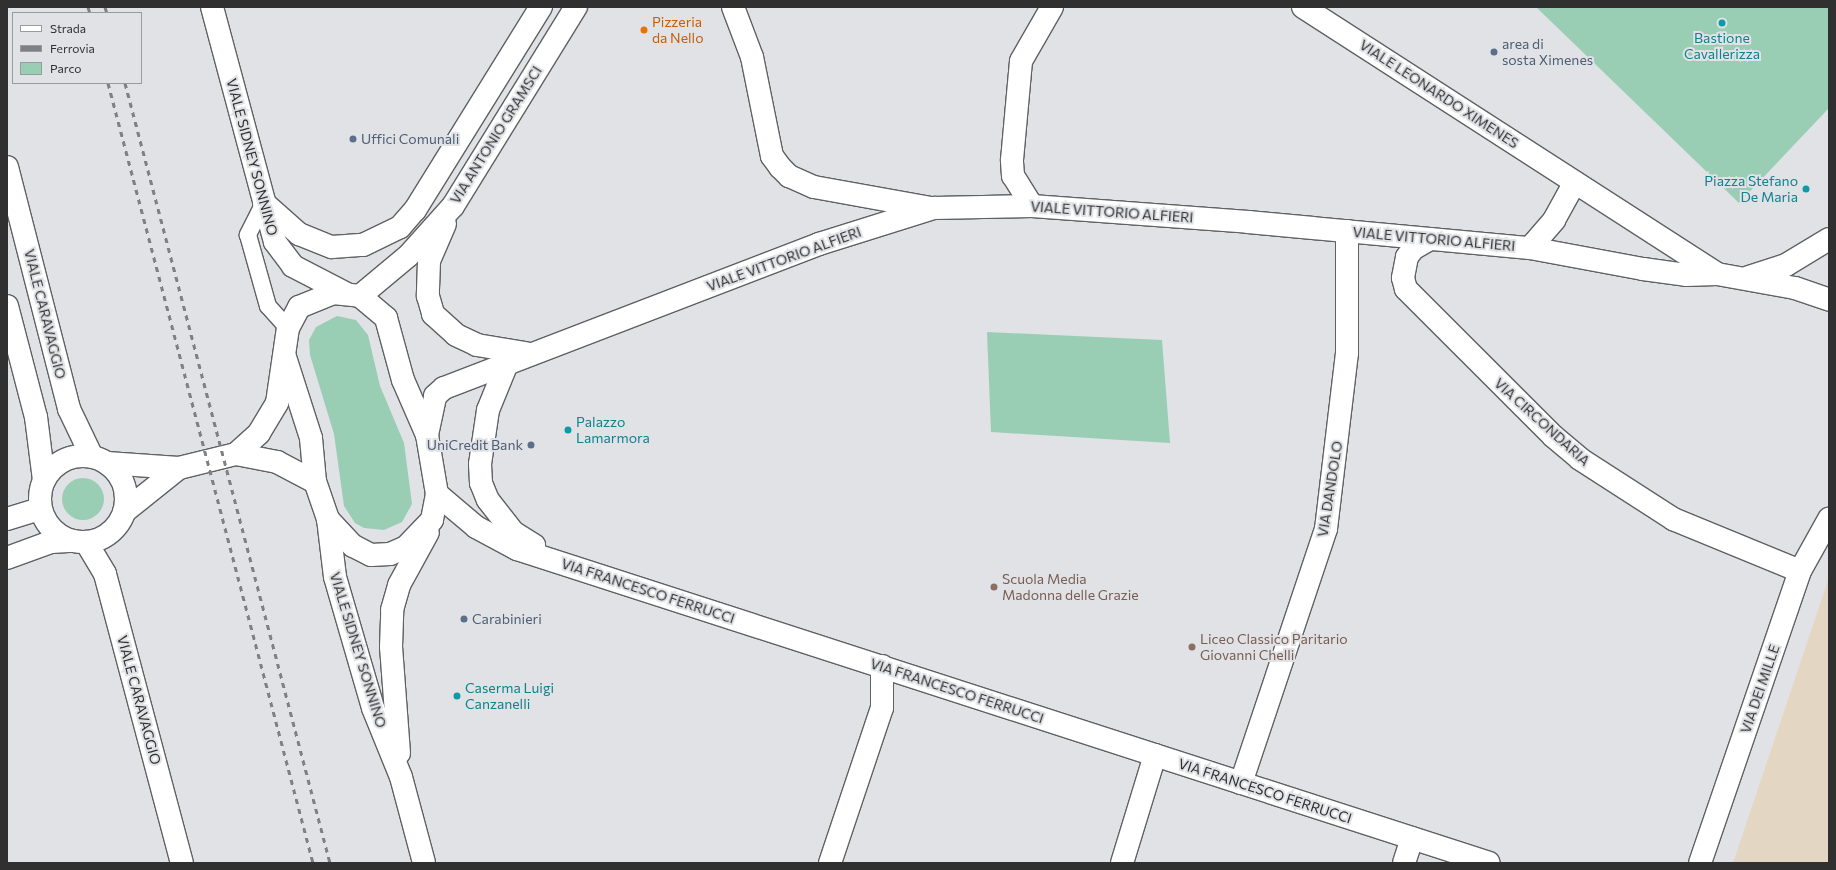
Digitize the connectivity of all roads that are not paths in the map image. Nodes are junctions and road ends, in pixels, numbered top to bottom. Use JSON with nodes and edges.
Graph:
{"nodes":[{"id":1,"x":212,"y":7,"type":"edge"},
{"id":2,"x":541,"y":7,"type":"edge"},
{"id":3,"x":576,"y":7,"type":"edge"},
{"id":4,"x":733,"y":7,"type":"edge"},
{"id":5,"x":1052,"y":7,"type":"edge"},
{"id":6,"x":1303,"y":7,"type":"edge"},
{"id":7,"x":7,"y":167,"type":"edge"},
{"id":8,"x":1575,"y":182,"type":"junction"},
{"id":9,"x":427,"y":192,"type":"junction"},
{"id":10,"x":264,"y":204,"type":"junction"},
{"id":11,"x":453,"y":206,"type":"junction"},
{"id":12,"x":1032,"y":206,"type":"junction"},
{"id":13,"x":934,"y":208,"type":"junction"},
{"id":14,"x":1347,"y":231,"type":"junction"},
{"id":15,"x":1430,"y":239,"type":"junction"},
{"id":16,"x":1829,"y":239,"type":"edge"},
{"id":17,"x":1530,"y":248,"type":"junction"},
{"id":18,"x":408,"y":256,"type":"junction"},
{"id":19,"x":1717,"y":274,"type":"junction"},
{"id":20,"x":1748,"y":277,"type":"junction"},
{"id":21,"x":353,"y":295,"type":"junction"},
{"id":22,"x":1829,"y":300,"type":"edge"},
{"id":23,"x":7,"y":306,"type":"edge"},
{"id":24,"x":288,"y":328,"type":"junction"},
{"id":25,"x":528,"y":354,"type":"junction"},
{"id":26,"x":285,"y":357,"type":"junction"},
{"id":27,"x":508,"y":361,"type":"junction"},
{"id":28,"x":427,"y":435,"type":"junction"},
{"id":29,"x":236,"y":454,"type":"junction"},
{"id":30,"x":99,"y":460,"type":"junction"},
{"id":31,"x":180,"y":468,"type":"junction"},
{"id":32,"x":44,"y":480,"type":"junction"},
{"id":33,"x":315,"y":482,"type":"junction"},
{"id":34,"x":437,"y":494,"type":"junction"},
{"id":35,"x":40,"y":509,"type":"junction"},
{"id":36,"x":124,"y":512,"type":"junction"},
{"id":37,"x":7,"y":519,"type":"edge"},
{"id":38,"x":328,"y":519,"type":"junction"},
{"id":39,"x":1829,"y":519,"type":"edge"},
{"id":40,"x":432,"y":520,"type":"junction"},
{"id":41,"x":80,"y":542,"type":"junction"},
{"id":42,"x":7,"y":558,"type":"edge"},
{"id":43,"x":565,"y":564,"type":"junction"},
{"id":44,"x":1800,"y":571,"type":"junction"},
{"id":45,"x":882,"y":666,"type":"junction"},
{"id":46,"x":1155,"y":755,"type":"junction"},
{"id":47,"x":401,"y":777,"type":"junction"},
{"id":48,"x":1241,"y":783,"type":"junction"},
{"id":49,"x":1412,"y":838,"type":"junction"},
{"id":50,"x":182,"y":863,"type":"edge"},
{"id":51,"x":424,"y":863,"type":"edge"},
{"id":52,"x":830,"y":863,"type":"edge"},
{"id":53,"x":1122,"y":863,"type":"edge"},
{"id":54,"x":1404,"y":863,"type":"edge"},
{"id":55,"x":1489,"y":863,"type":"edge"},
{"id":56,"x":1700,"y":863,"type":"edge"}],
"edges":[{"from":1,"to":10,"type":"street","name":"VIALE SIDNEY SONNINO"},
{"from":2,"to":9,"type":"street","name":"VIA ANTONIO GRAMSCI"},
{"from":3,"to":11,"type":"street","name":"VIA ANTONIO GRAMSCI"},
{"from":4,"to":13,"type":"street"},
{"from":5,"to":12,"type":"street"},
{"from":6,"to":8,"type":"street","name":"VIALE LEONARDO XIMENES"},
{"from":7,"to":30,"type":"street","name":"VIALE CARAVAGGIO"},
{"from":8,"to":17,"type":"street"},
{"from":8,"to":19,"type":"street","name":"VIALE LEONARDO XIMENES"},
{"from":9,"to":10,"type":"street","name":"VIA ANTONIO GRAMSCI"},
{"from":9,"to":18,"type":"street","name":"VIA ANTONIO GRAMSCI"},
{"from":10,"to":21,"type":"street","name":"VIALE SIDNEY SONNINO"},
{"from":10,"to":24,"type":"lane"},
{"from":11,"to":18,"type":"street","name":"VIA ANTONIO GRAMSCI"},
{"from":11,"to":25,"type":"street","name":"VIALE VITTORIO ALFIERI"},
{"from":12,"to":13,"type":"street","name":"VIALE VITTORIO ALFIERI"},
{"from":12,"to":14,"type":"street","name":"VIALE VITTORIO ALFIERI"},
{"from":13,"to":25,"type":"street","name":"VIALE VITTORIO ALFIERI"},
{"from":14,"to":15,"type":"street","name":"VIALE VITTORIO ALFIERI"},
{"from":14,"to":48,"type":"street","name":"VIA DANDOLO"},
{"from":15,"to":17,"type":"street","name":"VIALE VITTORIO ALFIERI"},
{"from":15,"to":44,"type":"street","name":"VIA CIRCONDARIA"},
{"from":16,"to":20,"type":"street"},
{"from":17,"to":19,"type":"street","name":"VIALE VITTORIO ALFIERI"},
{"from":18,"to":21,"type":"street","name":"VIA ANTONIO GRAMSCI"},
{"from":19,"to":20,"type":"street","name":"VIALE LEONARDO XIMENES"},
{"from":20,"to":22,"type":"street","name":"VIALE LEONARDO XIMENES"},
{"from":21,"to":24,"type":"street"},
{"from":21,"to":28,"type":"street","name":"VIALE SIDNEY SONNINO"},
{"from":23,"to":32,"type":"street"},
{"from":24,"to":26,"type":"street"},
{"from":25,"to":27,"type":"street","name":"VIALE VITTORIO ALFIERI"},
{"from":26,"to":29,"type":"street"},
{"from":26,"to":33,"type":"street"},
{"from":27,"to":28,"type":"street","name":"VIALE VITTORIO ALFIERI"},
{"from":27,"to":43,"type":"street"},
{"from":28,"to":34,"type":"street"},
{"from":29,"to":31,"type":"street"},
{"from":29,"to":33,"type":"street"},
{"from":30,"to":31,"type":"street"},
{"from":30,"to":32,"type":"street"},
{"from":30,"to":36,"type":"street","name":"VIALE CARAVAGGIO"},
{"from":31,"to":36,"type":"street"},
{"from":32,"to":35,"type":"street"},
{"from":33,"to":38,"type":"street"},
{"from":34,"to":40,"type":"street","name":"VIALE SIDNEY SONNINO"},
{"from":34,"to":43,"type":"street","name":"VIA FRANCESCO FERRUCCI"},
{"from":35,"to":37,"type":"street"},
{"from":35,"to":41,"type":"street"},
{"from":36,"to":41,"type":"street"},
{"from":38,"to":40,"type":"street"},
{"from":38,"to":47,"type":"street","name":"VIALE SIDNEY SONNINO"},
{"from":39,"to":44,"type":"street","name":"VIA DEI MILLE"},
{"from":40,"to":47,"type":"street","name":"VIALE SIDNEY SONNINO"},
{"from":41,"to":42,"type":"street"},
{"from":41,"to":50,"type":"street","name":"VIALE CARAVAGGIO"},
{"from":43,"to":45,"type":"street","name":"VIA FRANCESCO FERRUCCI"},
{"from":44,"to":56,"type":"street","name":"VIA DEI MILLE"},
{"from":45,"to":46,"type":"street","name":"VIA FRANCESCO FERRUCCI"},
{"from":45,"to":52,"type":"street"},
{"from":46,"to":48,"type":"street","name":"VIA FRANCESCO FERRUCCI"},
{"from":46,"to":53,"type":"street"},
{"from":47,"to":51,"type":"street","name":"VIALE SIDNEY SONNINO"},
{"from":48,"to":49,"type":"street","name":"VIA FRANCESCO FERRUCCI"},
{"from":49,"to":54,"type":"street"},
{"from":49,"to":55,"type":"street","name":"VIA FRANCESCO FERRUCCI"}]}
